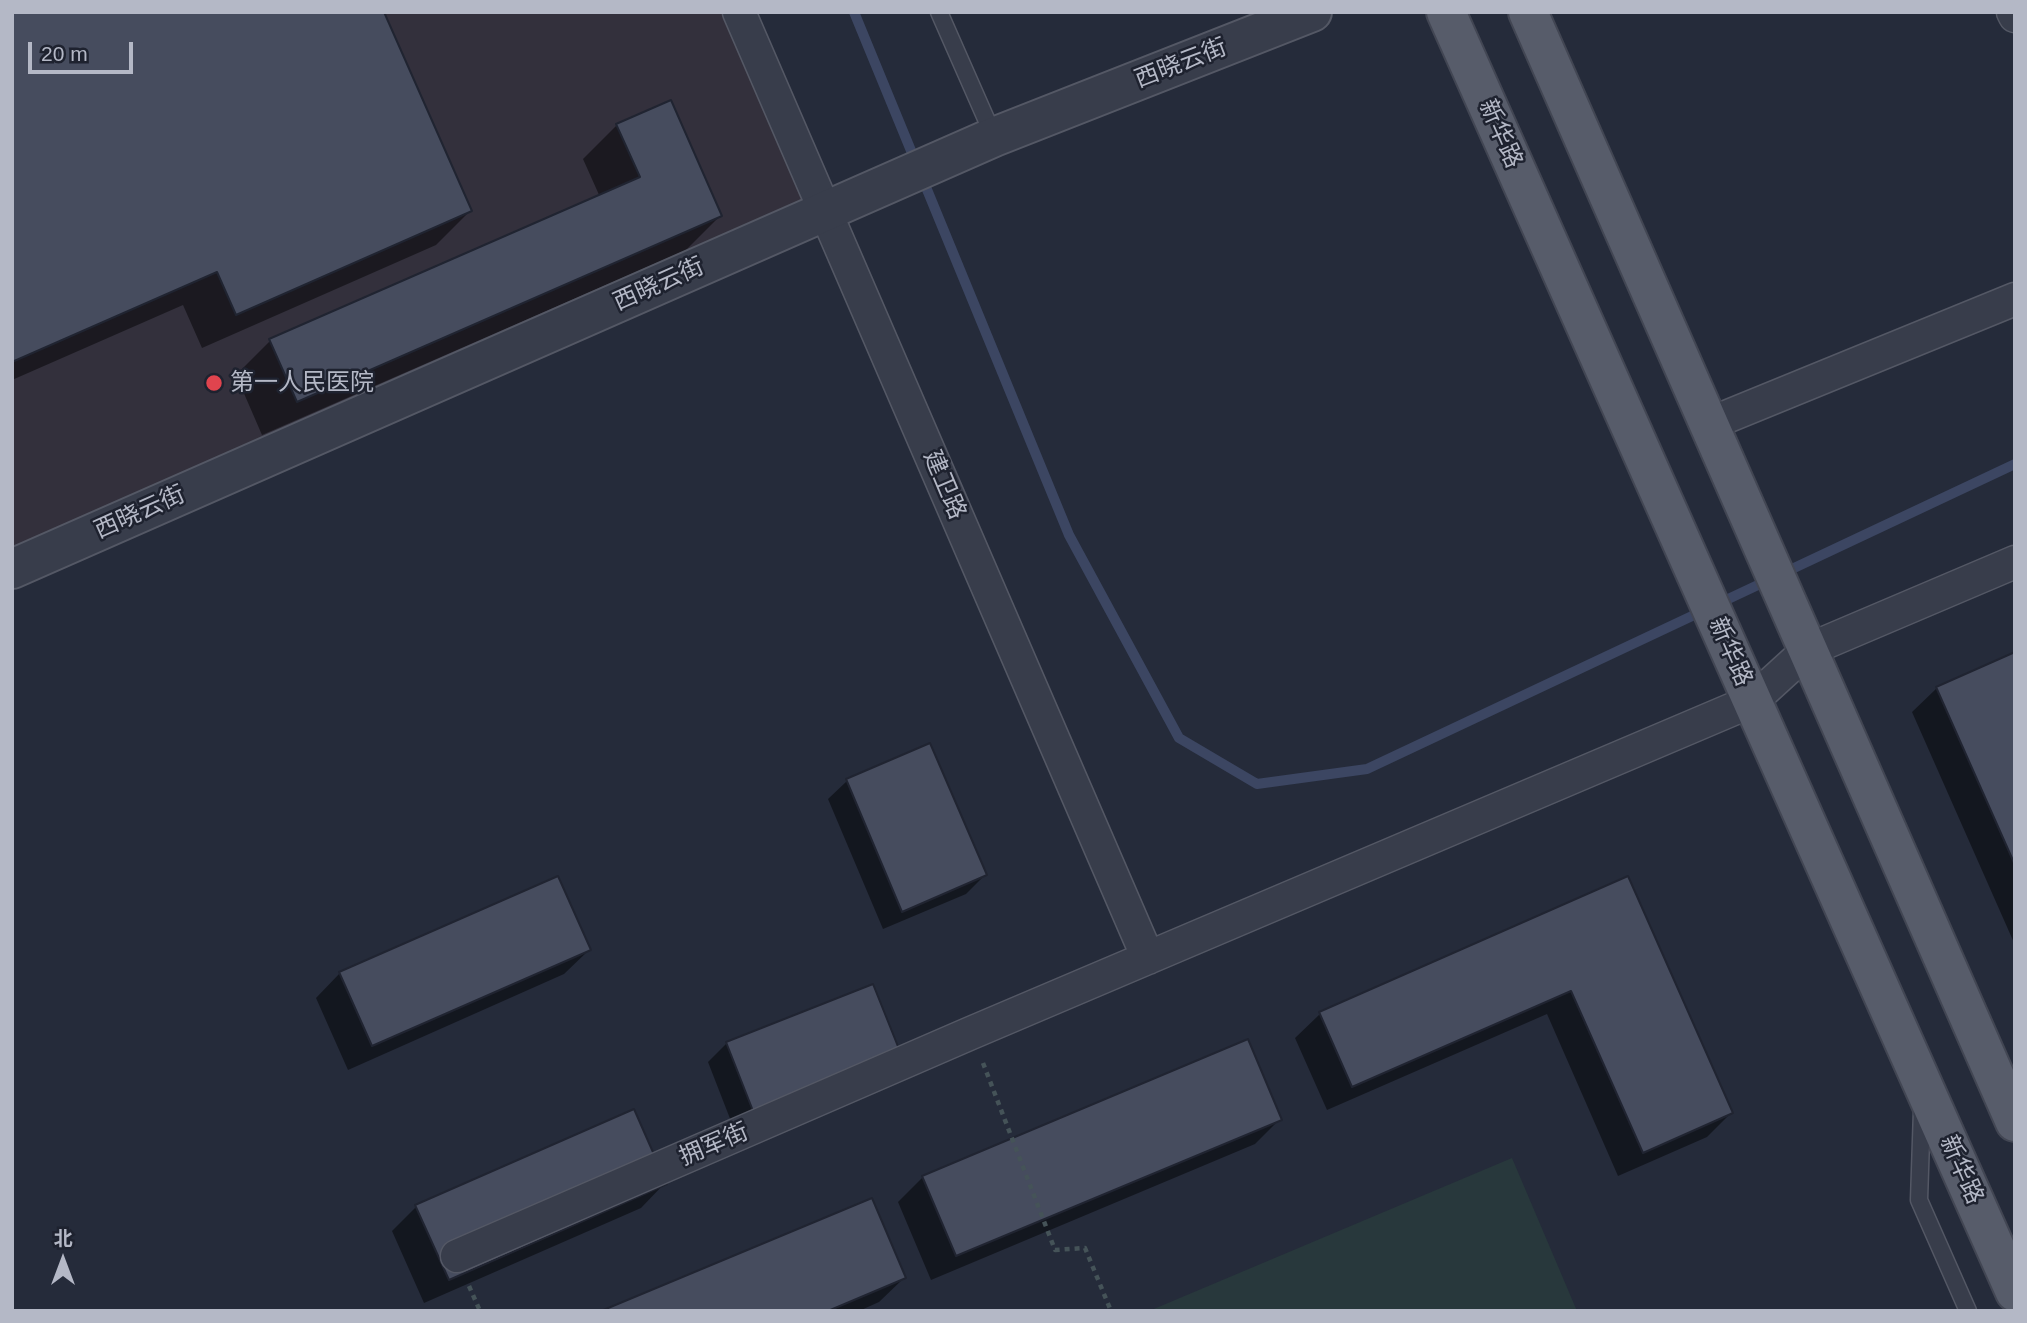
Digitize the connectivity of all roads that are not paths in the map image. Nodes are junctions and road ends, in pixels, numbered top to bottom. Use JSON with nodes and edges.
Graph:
{"nodes":[{"id":1,"x":739,"y":12,"type":"edge"},
{"id":2,"x":939,"y":12,"type":"edge"},
{"id":3,"x":1312,"y":12,"type":"edge"},
{"id":4,"x":1446,"y":12,"type":"edge"},
{"id":5,"x":1528,"y":12,"type":"edge"},
{"id":6,"x":994,"y":137,"type":"junction"},
{"id":7,"x":825,"y":212,"type":"junction"},
{"id":8,"x":2015,"y":299,"type":"edge"},
{"id":9,"x":1709,"y":425,"type":"junction"},
{"id":10,"x":2015,"y":562,"type":"edge"},
{"id":11,"x":12,"y":569,"type":"edge"},
{"id":12,"x":1808,"y":650,"type":"junction"},
{"id":13,"x":1752,"y":701,"type":"junction"},
{"id":14,"x":1148,"y":958,"type":"junction"},
{"id":15,"x":1923,"y":1086,"type":"junction"},
{"id":16,"x":2015,"y":1122,"type":"edge"},
{"id":17,"x":457,"y":1256,"type":"dead end"},
{"id":18,"x":2015,"y":1292,"type":"edge"},
{"id":19,"x":1968,"y":1311,"type":"edge"}],
"edges":[{"from":1,"to":7,"type":"street","name":"建卫路"},
{"from":2,"to":6,"type":"lane"},
{"from":3,"to":6,"type":"street","name":"西晓云街"},
{"from":4,"to":13,"type":"main road","name":"新华路"},
{"from":5,"to":9,"type":"main road"},
{"from":6,"to":7,"type":"street","name":"西晓云街"},
{"from":7,"to":11,"type":"street","name":"西晓云街"},
{"from":7,"to":14,"type":"street","name":"建卫路"},
{"from":8,"to":9,"type":"street"},
{"from":9,"to":12,"type":"main road"},
{"from":10,"to":12,"type":"street","name":"拥军街"},
{"from":12,"to":13,"type":"street","name":"拥军街"},
{"from":12,"to":16,"type":"main road"},
{"from":13,"to":14,"type":"street","name":"拥军街"},
{"from":13,"to":15,"type":"main road","name":"新华路"},
{"from":14,"to":17,"type":"street","name":"拥军街"},
{"from":15,"to":18,"type":"main road","name":"新华路"},
{"from":15,"to":19,"type":"lane"}]}
